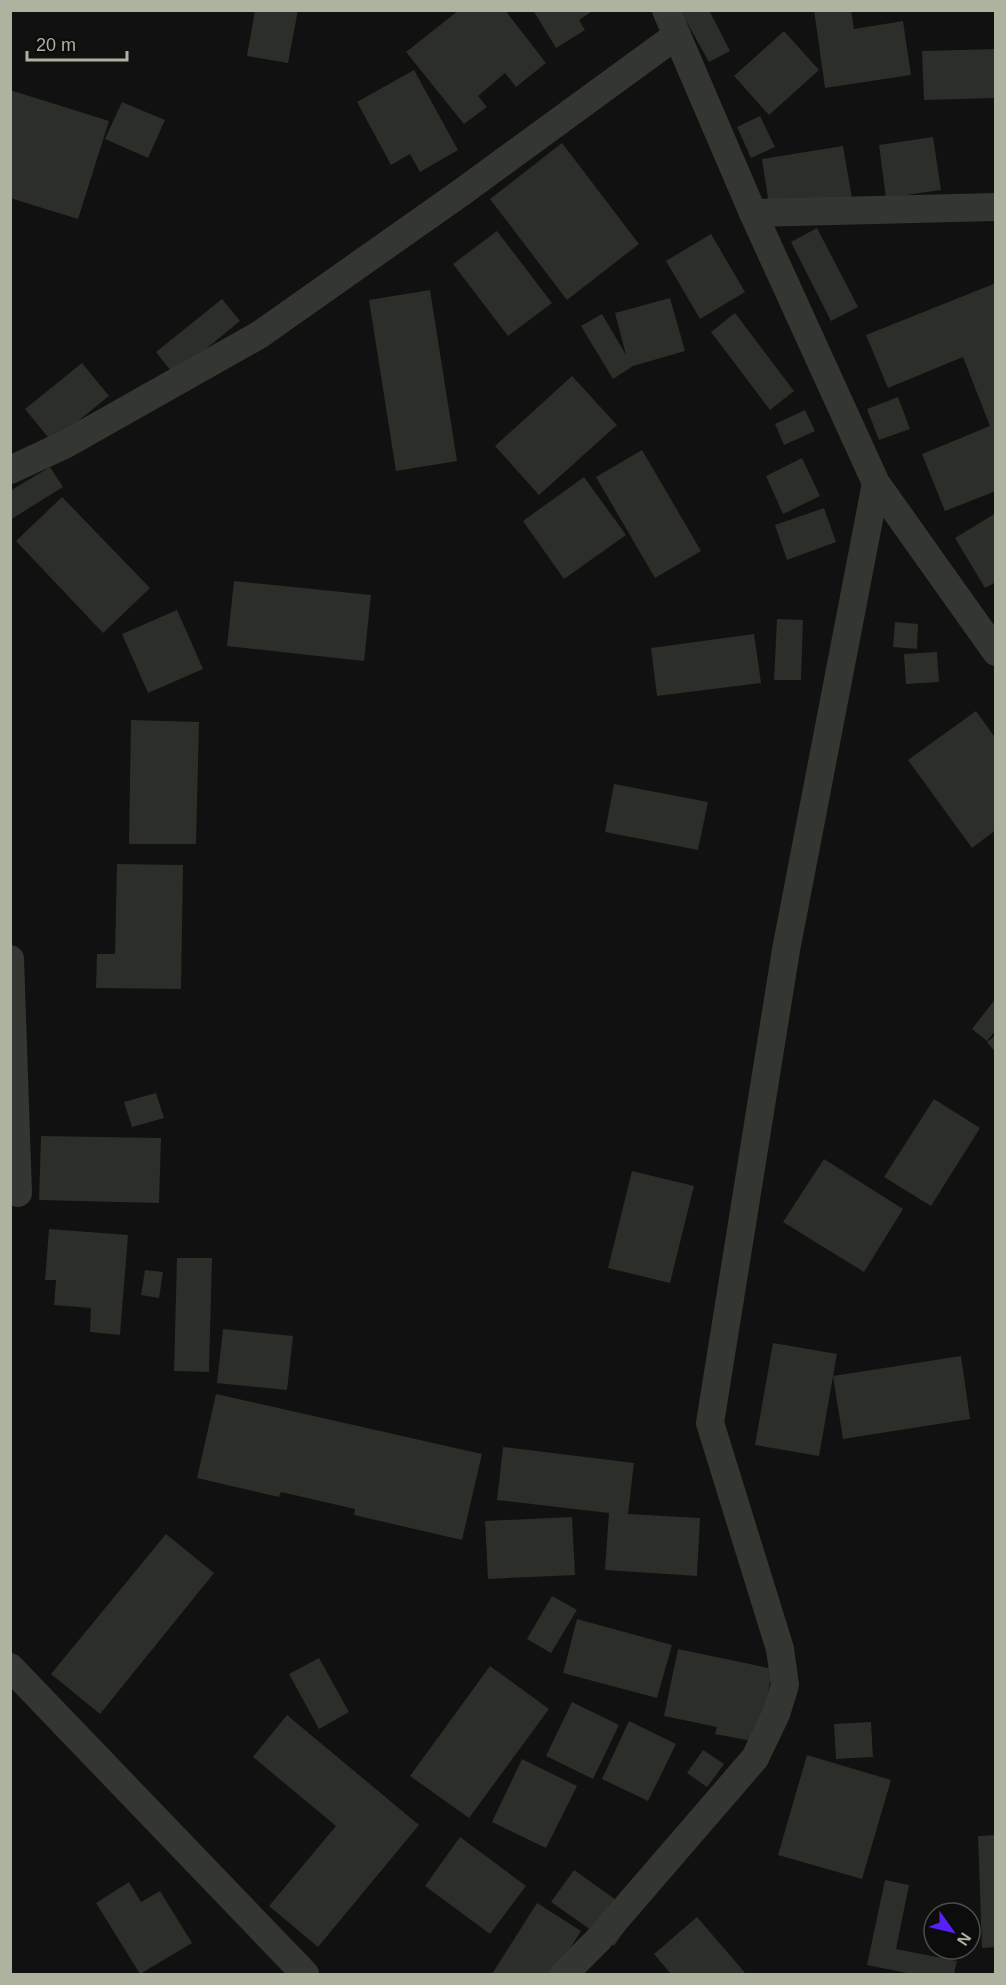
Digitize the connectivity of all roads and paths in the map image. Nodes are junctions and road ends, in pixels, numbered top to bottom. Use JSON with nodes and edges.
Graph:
{"nodes":[{"id":1,"x":671,"y":23,"type":"edge"},
{"id":2,"x":996,"y":207,"type":"edge"},
{"id":3,"x":753,"y":213,"type":"junction"},
{"id":4,"x":10,"y":470,"type":"edge"},
{"id":5,"x":876,"y":483,"type":"junction"},
{"id":6,"x":996,"y":652,"type":"edge"},
{"id":7,"x":10,"y":959,"type":"edge"},
{"id":8,"x":18,"y":1193,"type":"dead end"},
{"id":9,"x":10,"y":1667,"type":"edge"},
{"id":10,"x":304,"y":1974,"type":"edge"},
{"id":11,"x":564,"y":1974,"type":"edge"}],
"edges":[{"from":1,"to":3,"type":"street"},
{"from":1,"to":4,"type":"street"},
{"from":2,"to":3,"type":"street"},
{"from":3,"to":5,"type":"street"},
{"from":5,"to":6,"type":"street"},
{"from":5,"to":11,"type":"street"},
{"from":7,"to":8,"type":"street"},
{"from":9,"to":10,"type":"street"}]}
